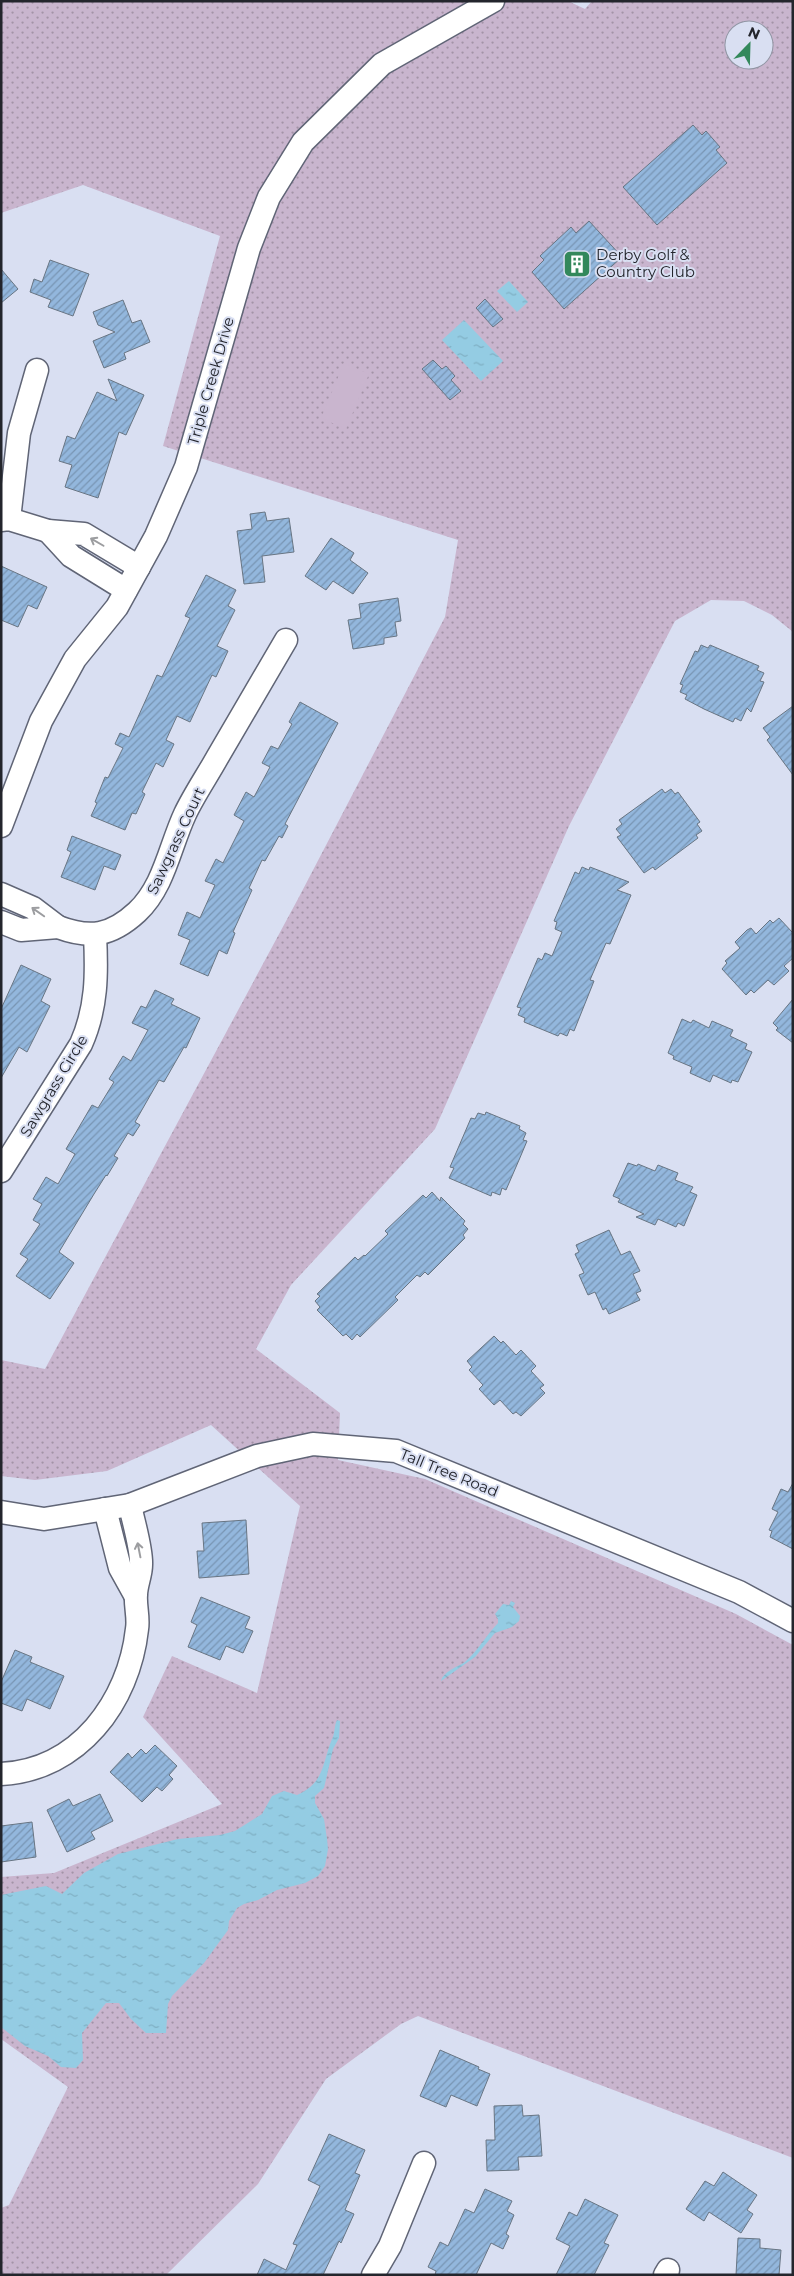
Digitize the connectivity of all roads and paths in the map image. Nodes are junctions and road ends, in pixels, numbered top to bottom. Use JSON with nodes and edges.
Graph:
{"nodes":[{"id":1,"x":493,"y":1,"type":"edge"},
{"id":2,"x":37,"y":370,"type":"dead end"},
{"id":3,"x":5,"y":519,"type":"edge"},
{"id":4,"x":48,"y":531,"type":"junction"},
{"id":5,"x":139,"y":567,"type":"junction"},
{"id":6,"x":126,"y":590,"type":"junction"},
{"id":7,"x":286,"y":640,"type":"dead end"},
{"id":8,"x":1,"y":826,"type":"edge"},
{"id":9,"x":1,"y":894,"type":"edge"},
{"id":10,"x":1,"y":922,"type":"edge"},
{"id":11,"x":58,"y":927,"type":"junction"},
{"id":12,"x":95,"y":935,"type":"junction"},
{"id":13,"x":1,"y":1171,"type":"edge"},
{"id":14,"x":130,"y":1505,"type":"junction"},
{"id":15,"x":105,"y":1509,"type":"junction"},
{"id":16,"x":1,"y":1512,"type":"edge"},
{"id":17,"x":136,"y":1595,"type":"junction"},
{"id":18,"x":793,"y":1621,"type":"edge"},
{"id":19,"x":1,"y":1774,"type":"edge"},
{"id":20,"x":424,"y":2163,"type":"dead end"},
{"id":21,"x":373,"y":2275,"type":"edge"}],
"edges":[{"from":1,"to":5,"type":"street","name":"Triple Creek Drive"},
{"from":2,"to":3,"type":"street"},
{"from":3,"to":4,"type":"street"},
{"from":5,"to":4,"type":"street","one_way":true},
{"from":4,"to":6,"type":"street"},
{"from":5,"to":6,"type":"street","name":"Triple Creek Drive"},
{"from":6,"to":8,"type":"street","name":"Triple Creek Drive"},
{"from":7,"to":12,"type":"street","name":"Sawgrass Court"},
{"from":11,"to":9,"type":"street","one_way":true},
{"from":10,"to":11,"type":"street"},
{"from":11,"to":12,"type":"street"},
{"from":12,"to":13,"type":"street","name":"Sawgrass Circle"},
{"from":14,"to":15,"type":"street","name":"Tall Tree Road"},
{"from":17,"to":14,"type":"street","one_way":true},
{"from":14,"to":18,"type":"street","name":"Tall Tree Road"},
{"from":15,"to":16,"type":"street","name":"Tall Tree Road"},
{"from":15,"to":17,"type":"street"},
{"from":17,"to":19,"type":"street"},
{"from":20,"to":21,"type":"street"}]}
